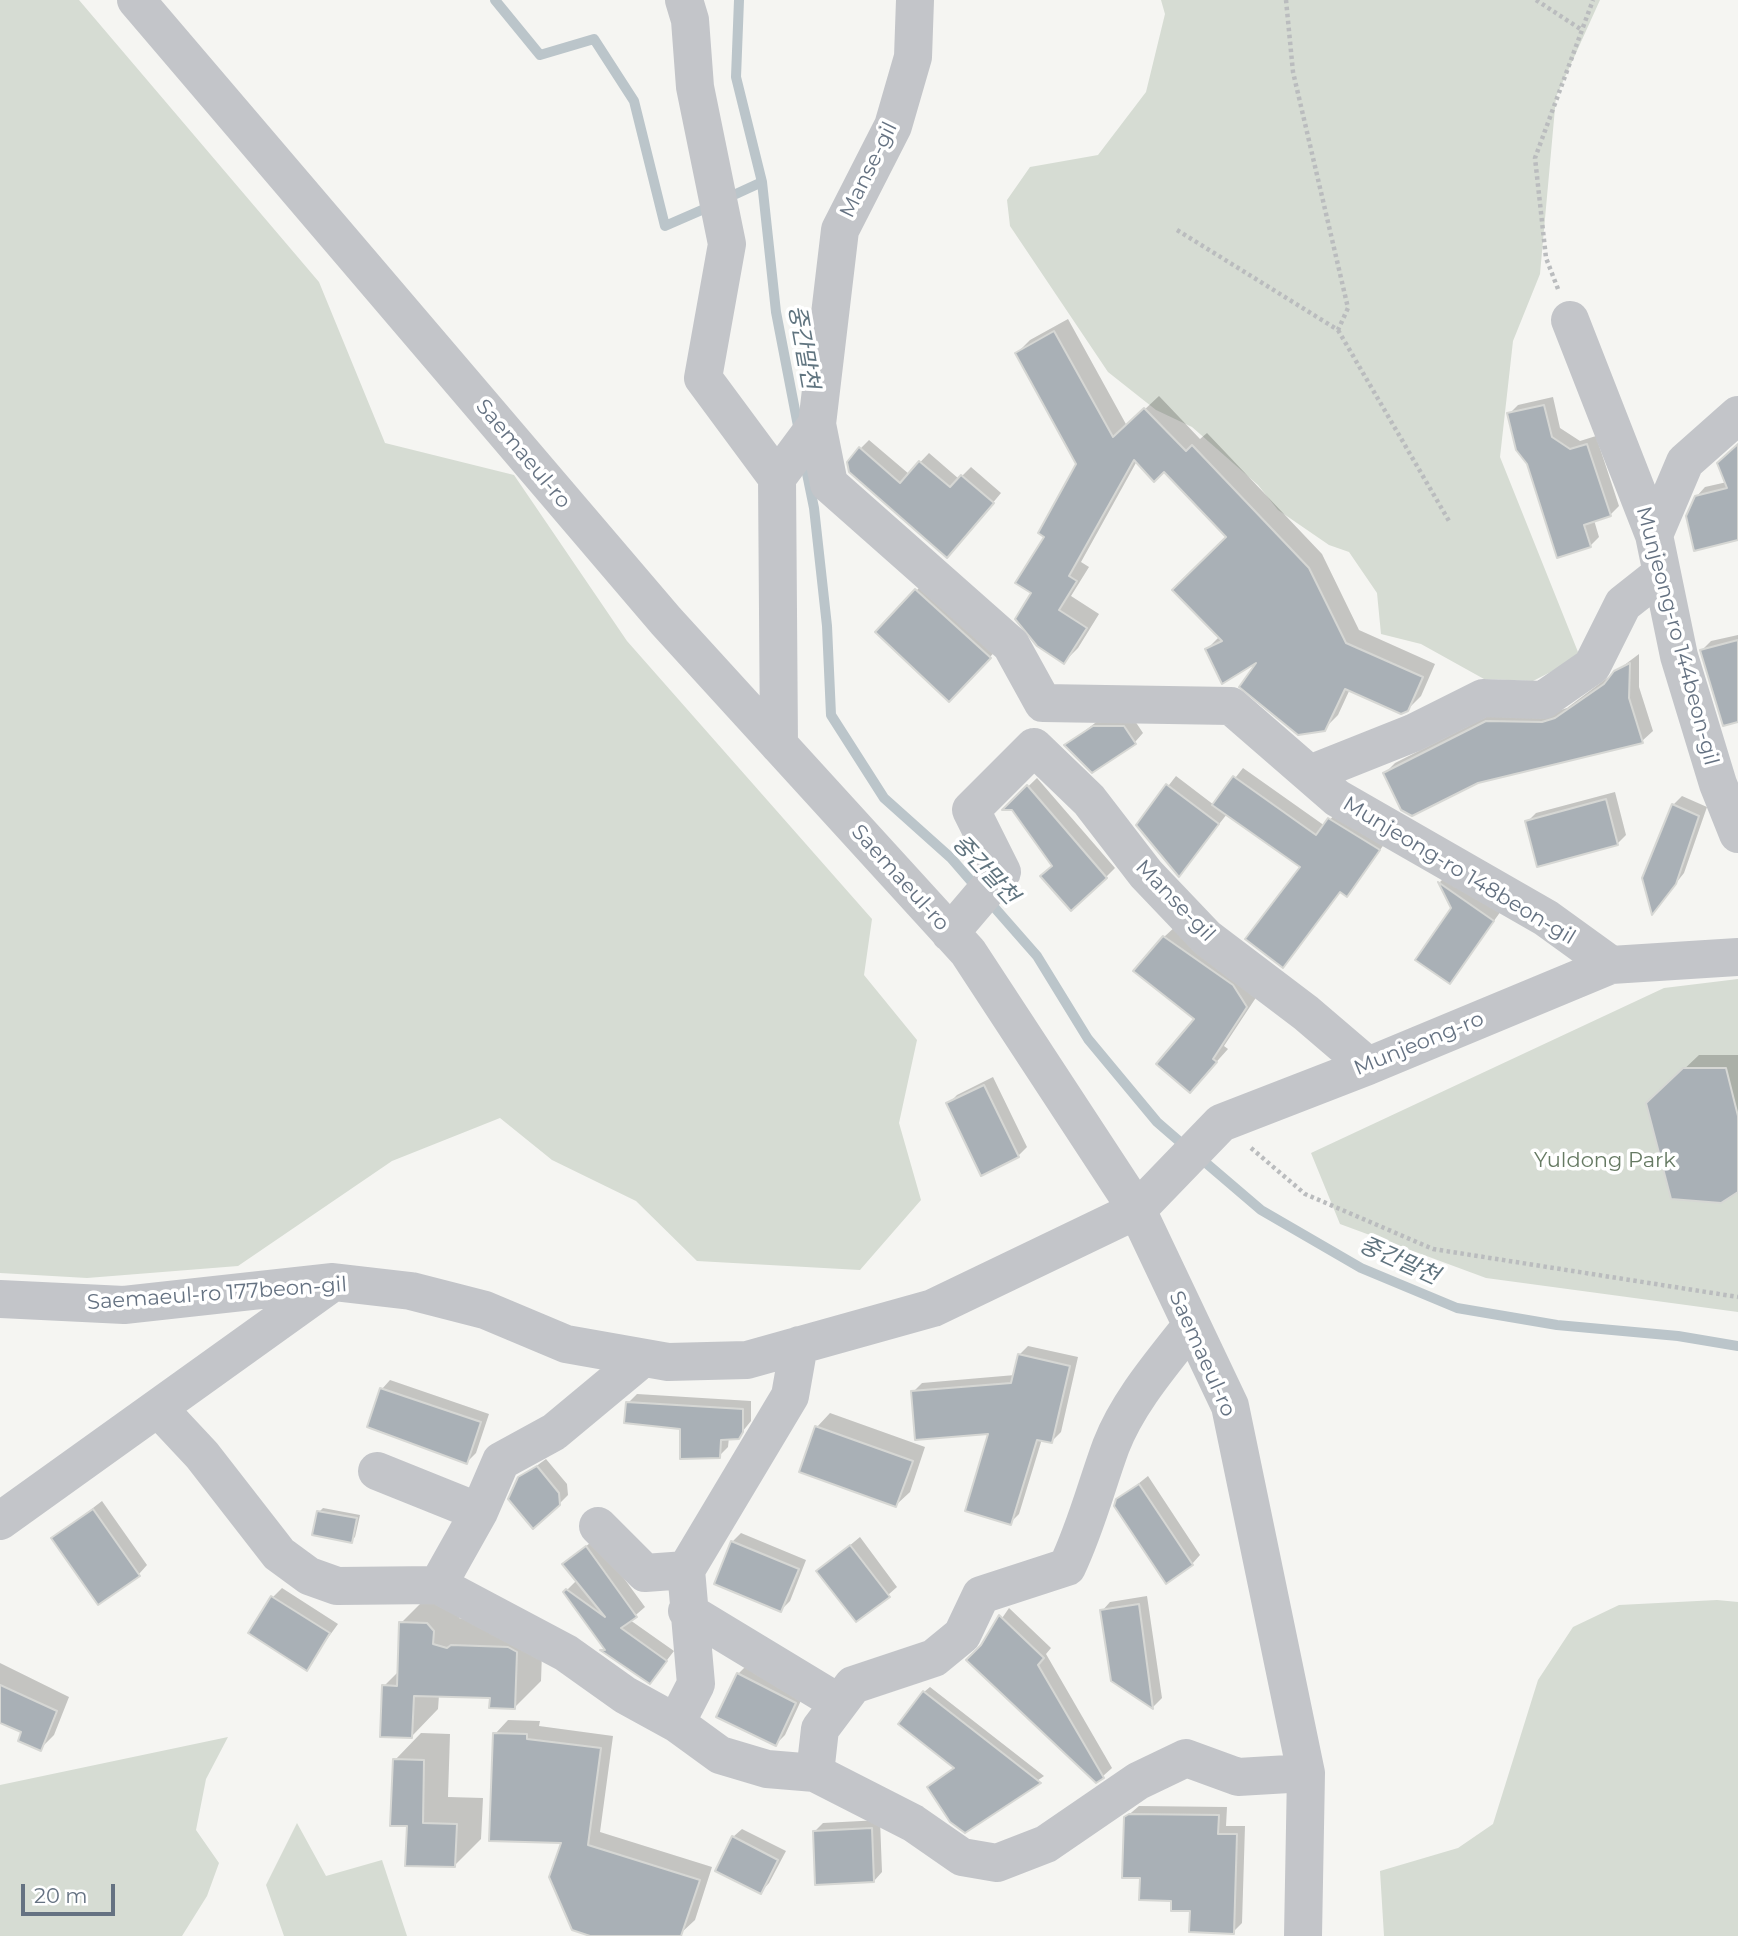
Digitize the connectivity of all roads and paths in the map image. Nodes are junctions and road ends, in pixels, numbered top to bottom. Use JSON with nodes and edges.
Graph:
{"nodes":[{"id":1,"x":136,"y":0,"type":"edge"},
{"id":2,"x":684,"y":0,"type":"edge"},
{"id":3,"x":915,"y":0,"type":"edge"},
{"id":4,"x":1286,"y":0,"type":"edge"},
{"id":5,"x":1536,"y":0,"type":"edge"},
{"id":6,"x":1593,"y":0,"type":"edge"},
{"id":7,"x":1582,"y":30,"type":"junction"},
{"id":8,"x":1177,"y":230,"type":"dead end"},
{"id":9,"x":1570,"y":320,"type":"joint"},
{"id":10,"x":1338,"y":330,"type":"junction"},
{"id":11,"x":1738,"y":415,"type":"edge"},
{"id":12,"x":817,"y":424,"type":"junction"},
{"id":13,"x":777,"y":478,"type":"junction"},
{"id":14,"x":1449,"y":521,"type":"dead end"},
{"id":15,"x":1654,"y":535,"type":"junction"},
{"id":16,"x":1661,"y":574,"type":"junction"},
{"id":17,"x":1043,"y":703,"type":"junction"},
{"id":18,"x":779,"y":746,"type":"junction"},
{"id":19,"x":1034,"y":747,"type":"junction"},
{"id":20,"x":1310,"y":774,"type":"junction"},
{"id":21,"x":1738,"y":834,"type":"edge"},
{"id":22,"x":959,"y":922,"type":"junction"},
{"id":23,"x":1738,"y":957,"type":"edge"},
{"id":24,"x":1611,"y":965,"type":"junction"},
{"id":25,"x":1368,"y":1066,"type":"junction"},
{"id":26,"x":1216,"y":1126,"type":"junction"},
{"id":27,"x":1137,"y":1210,"type":"junction"},
{"id":28,"x":333,"y":1282,"type":"junction"},
{"id":29,"x":1738,"y":1297,"type":"edge"},
{"id":30,"x":0,"y":1299,"type":"edge"},
{"id":31,"x":1191,"y":1326,"type":"junction"},
{"id":32,"x":799,"y":1345,"type":"junction"},
{"id":33,"x":643,"y":1358,"type":"junction"},
{"id":34,"x":158,"y":1408,"type":"junction"},
{"id":35,"x":377,"y":1471,"type":"dead end"},
{"id":36,"x":479,"y":1512,"type":"junction"},
{"id":37,"x":1,"y":1519,"type":"edge"},
{"id":38,"x":598,"y":1526,"type":"dead end"},
{"id":39,"x":686,"y":1570,"type":"junction"},
{"id":40,"x":438,"y":1585,"type":"junction"},
{"id":41,"x":687,"y":1611,"type":"junction"},
{"id":42,"x":839,"y":1703,"type":"junction"},
{"id":43,"x":676,"y":1723,"type":"junction"},
{"id":44,"x":815,"y":1773,"type":"junction"},
{"id":45,"x":1306,"y":1773,"type":"junction"},
{"id":46,"x":1303,"y":1936,"type":"edge"}],
"edges":[{"from":1,"to":18,"type":"street","name":"Saemaeul-ro"},
{"from":2,"to":13,"type":"street"},
{"from":3,"to":12,"type":"street","name":"Manse-gil"},
{"from":4,"to":10,"type":"path"},
{"from":5,"to":7,"type":"path"},
{"from":6,"to":7,"type":"path"},
{"from":7,"to":9,"type":"path"},
{"from":8,"to":10,"type":"path"},
{"from":9,"to":15,"type":"street","name":"Munjeong-ro 144beon-gil"},
{"from":10,"to":14,"type":"path"},
{"from":11,"to":15,"type":"street"},
{"from":12,"to":13,"type":"street"},
{"from":12,"to":17,"type":"street"},
{"from":13,"to":18,"type":"street"},
{"from":15,"to":16,"type":"street","name":"Munjeong-ro 144beon-gil"},
{"from":16,"to":20,"type":"street","name":"Munjeong-ro 148beon-gil"},
{"from":16,"to":21,"type":"street","name":"Munjeong-ro 144beon-gil"},
{"from":17,"to":19,"type":"street"},
{"from":17,"to":20,"type":"street","name":"Munjeong-ro 148beon-gil"},
{"from":18,"to":22,"type":"street","name":"Saemaeul-ro"},
{"from":19,"to":22,"type":"street"},
{"from":19,"to":25,"type":"street","name":"Manse-gil"},
{"from":20,"to":24,"type":"street","name":"Munjeong-ro 148beon-gil"},
{"from":22,"to":27,"type":"street","name":"Saemaeul-ro"},
{"from":23,"to":24,"type":"street","name":"Munjeong-ro"},
{"from":24,"to":25,"type":"street","name":"Munjeong-ro"},
{"from":25,"to":26,"type":"street","name":"Munjeong-ro"},
{"from":26,"to":27,"type":"street","name":"Munjeong-ro"},
{"from":26,"to":29,"type":"path"},
{"from":27,"to":31,"type":"street","name":"Saemaeul-ro"},
{"from":27,"to":32,"type":"street","name":"Saemaeul-ro 177beon-gil"},
{"from":28,"to":30,"type":"street","name":"Saemaeul-ro 177beon-gil"},
{"from":28,"to":33,"type":"street","name":"Saemaeul-ro 177beon-gil"},
{"from":28,"to":34,"type":"street"},
{"from":31,"to":42,"type":"street"},
{"from":31,"to":45,"type":"street","name":"Saemaeul-ro"},
{"from":32,"to":33,"type":"street","name":"Saemaeul-ro 177beon-gil"},
{"from":32,"to":39,"type":"street"},
{"from":33,"to":36,"type":"street"},
{"from":34,"to":37,"type":"street"},
{"from":34,"to":40,"type":"street"},
{"from":35,"to":36,"type":"street"},
{"from":36,"to":40,"type":"street"},
{"from":38,"to":39,"type":"street"},
{"from":39,"to":41,"type":"street"},
{"from":40,"to":43,"type":"street"},
{"from":41,"to":42,"type":"street"},
{"from":41,"to":43,"type":"street"},
{"from":42,"to":44,"type":"street"},
{"from":43,"to":44,"type":"street"},
{"from":44,"to":45,"type":"street"},
{"from":45,"to":46,"type":"street","name":"Saemaeul-ro"}]}
